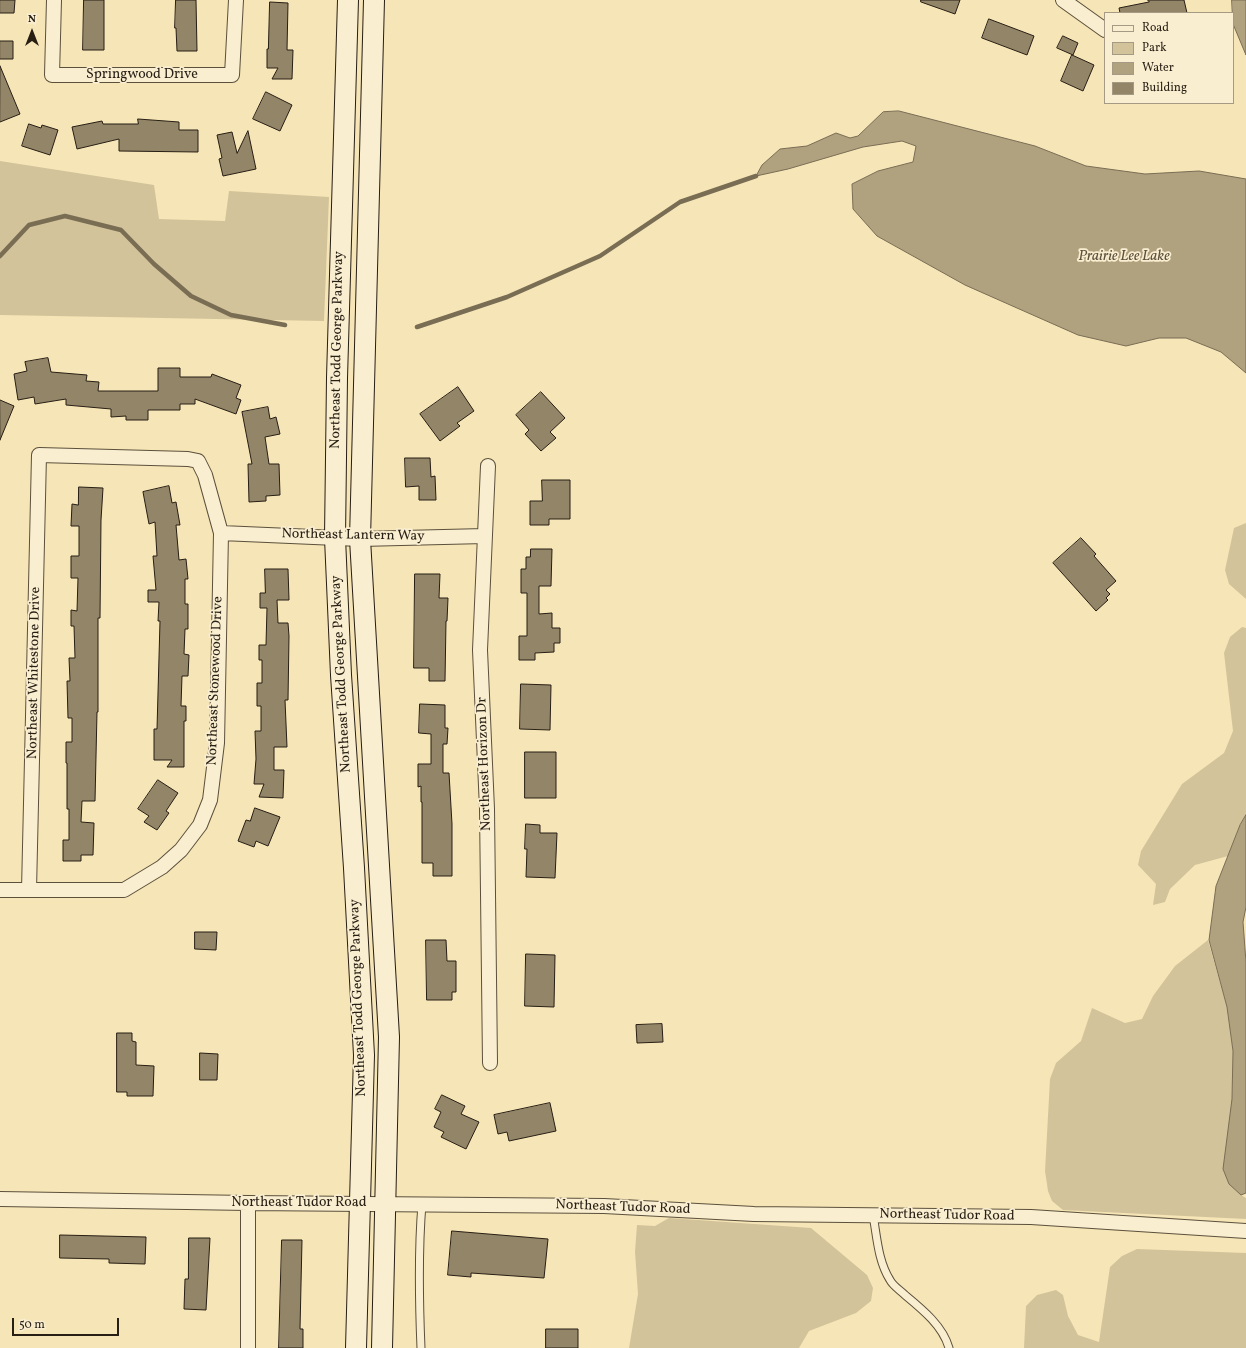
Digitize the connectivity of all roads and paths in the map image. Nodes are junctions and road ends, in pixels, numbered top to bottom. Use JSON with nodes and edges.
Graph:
{"nodes":[{"id":1,"x":54,"y":0,"type":"edge"},
{"id":2,"x":236,"y":0,"type":"edge"},
{"id":3,"x":348,"y":0,"type":"edge"},
{"id":4,"x":374,"y":0,"type":"edge"},
{"id":5,"x":1062,"y":0,"type":"edge"},
{"id":6,"x":1104,"y":29,"type":"edge"},
{"id":7,"x":198,"y":461,"type":"joint"},
{"id":8,"x":488,"y":466,"type":"dead end"},
{"id":9,"x":220,"y":533,"type":"junction"},
{"id":10,"x":485,"y":536,"type":"junction"},
{"id":11,"x":335,"y":538,"type":"junction"},
{"id":12,"x":360,"y":539,"type":"junction"},
{"id":13,"x":0,"y":890,"type":"edge"},
{"id":14,"x":29,"y":890,"type":"junction"},
{"id":15,"x":490,"y":1063,"type":"dead end"},
{"id":16,"x":0,"y":1199,"type":"edge"},
{"id":17,"x":248,"y":1203,"type":"junction"},
{"id":18,"x":360,"y":1203,"type":"junction"},
{"id":19,"x":385,"y":1204,"type":"junction"},
{"id":20,"x":422,"y":1204,"type":"junction"},
{"id":21,"x":873,"y":1215,"type":"junction"},
{"id":22,"x":1246,"y":1231,"type":"edge"},
{"id":23,"x":248,"y":1348,"type":"edge"},
{"id":24,"x":356,"y":1348,"type":"edge"},
{"id":25,"x":382,"y":1348,"type":"edge"},
{"id":26,"x":421,"y":1348,"type":"edge"},
{"id":27,"x":949,"y":1348,"type":"edge"}],
"edges":[{"from":1,"to":2,"type":"street","name":"Springwood Drive"},
{"from":3,"to":11,"type":"main road","name":"Northeast Todd George Parkway"},
{"from":4,"to":12,"type":"main road","name":"Northeast Todd George Parkway"},
{"from":5,"to":6,"type":"street"},
{"from":7,"to":9,"type":"street","name":"Northeast Stonewood Drive"},
{"from":7,"to":14,"type":"street","name":"Northeast Whitestone Drive"},
{"from":8,"to":10,"type":"street","name":"Northeast Horizon Dr"},
{"from":9,"to":11,"type":"street","name":"Northeast Lantern Way"},
{"from":9,"to":14,"type":"street","name":"Northeast Stonewood Drive"},
{"from":10,"to":12,"type":"street","name":"Northeast Lantern Way"},
{"from":10,"to":15,"type":"street","name":"Northeast Horizon Dr"},
{"from":11,"to":12,"type":"street","name":"Northeast Lantern Way"},
{"from":11,"to":18,"type":"main road","name":"Northeast Todd George Parkway"},
{"from":12,"to":19,"type":"main road","name":"Northeast Todd George Parkway"},
{"from":13,"to":14,"type":"street"},
{"from":16,"to":17,"type":"street","name":"Northeast Tudor Road"},
{"from":17,"to":18,"type":"street","name":"Northeast Tudor Road"},
{"from":17,"to":23,"type":"street"},
{"from":18,"to":19,"type":"street","name":"Northeast Tudor Road"},
{"from":18,"to":24,"type":"main road","name":"Northeast Todd George Parkway"},
{"from":19,"to":20,"type":"street","name":"Northeast Tudor Road"},
{"from":19,"to":25,"type":"main road","name":"Northeast Todd George Parkway"},
{"from":20,"to":21,"type":"street","name":"Northeast Tudor Road"},
{"from":20,"to":26,"type":"lane"},
{"from":21,"to":22,"type":"street","name":"Northeast Tudor Road"},
{"from":21,"to":27,"type":"lane"}]}
